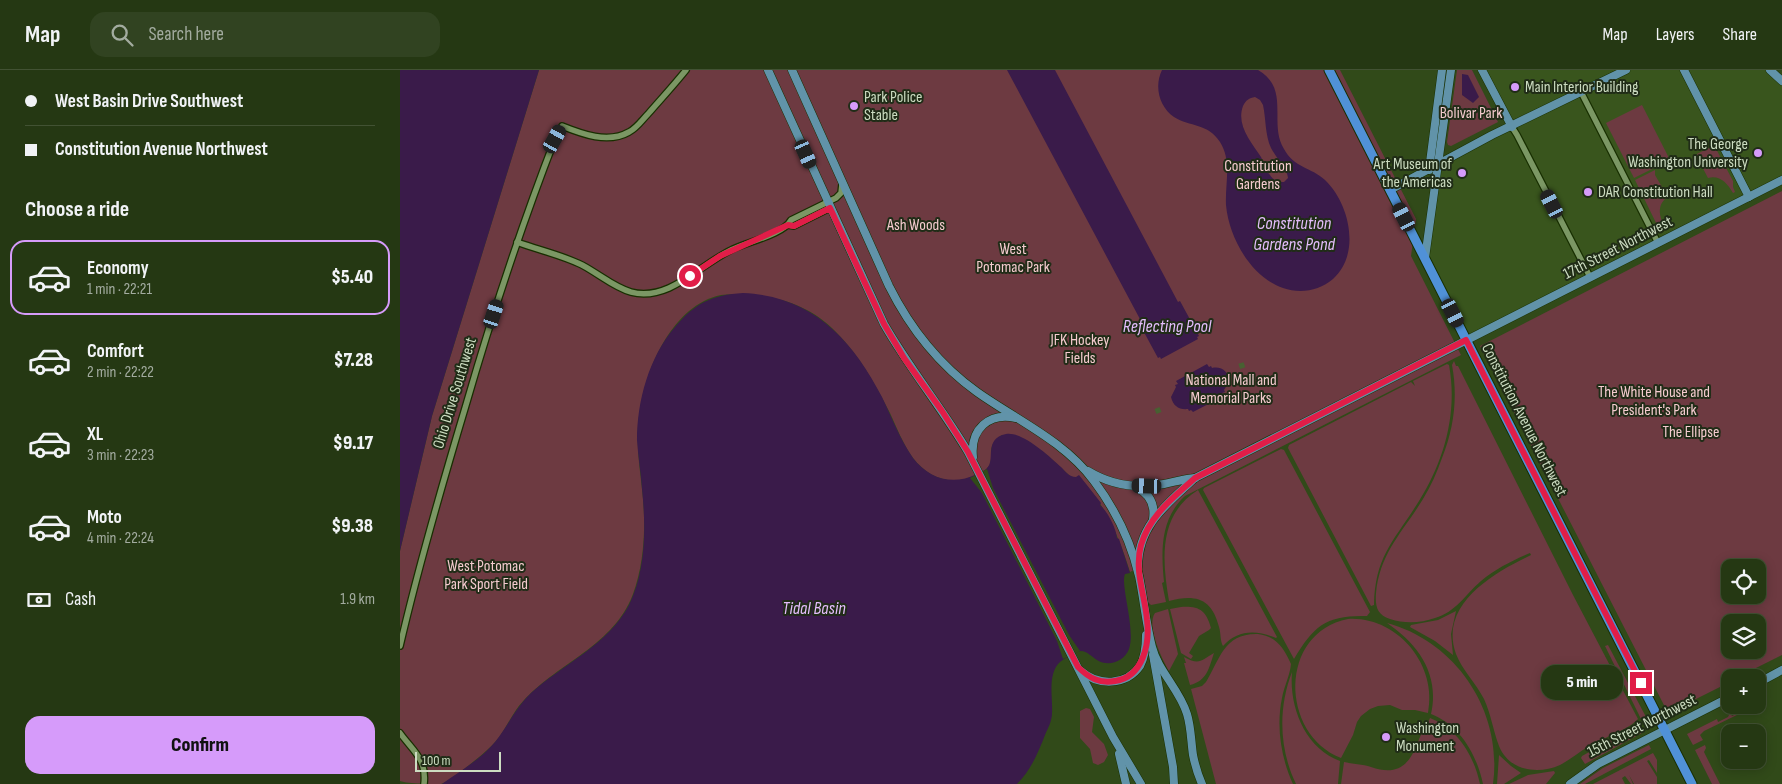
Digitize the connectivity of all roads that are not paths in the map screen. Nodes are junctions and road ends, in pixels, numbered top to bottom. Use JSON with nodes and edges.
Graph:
{"nodes":[{"id":1,"x":686,"y":70,"type":"edge"},
{"id":2,"x":768,"y":70,"type":"edge"},
{"id":3,"x":792,"y":70,"type":"edge"},
{"id":4,"x":1442,"y":70,"type":"edge"},
{"id":5,"x":1451,"y":70,"type":"edge"},
{"id":6,"x":1482,"y":70,"type":"edge"},
{"id":7,"x":1626,"y":70,"type":"edge"},
{"id":8,"x":1684,"y":70,"type":"edge"},
{"id":9,"x":1770,"y":70,"type":"edge"},
{"id":10,"x":1332,"y":71,"type":"edge"},
{"id":11,"x":1782,"y":82,"type":"edge"},
{"id":12,"x":1581,"y":92,"type":"junction"},
{"id":13,"x":1512,"y":126,"type":"junction"},
{"id":14,"x":1438,"y":165,"type":"junction"},
{"id":15,"x":1430,"y":170,"type":"junction"},
{"id":16,"x":1782,"y":180,"type":"edge"},
{"id":17,"x":842,"y":184,"type":"junction"},
{"id":18,"x":1390,"y":190,"type":"junction"},
{"id":19,"x":1749,"y":197,"type":"junction"},
{"id":20,"x":829,"y":205,"type":"junction"},
{"id":21,"x":517,"y":242,"type":"junction"},
{"id":22,"x":1658,"y":243,"type":"junction"},
{"id":23,"x":1425,"y":258,"type":"junction"},
{"id":24,"x":1590,"y":277,"type":"junction"},
{"id":25,"x":1466,"y":340,"type":"junction"},
{"id":26,"x":1020,"y":419,"type":"junction"},
{"id":27,"x":974,"y":463,"type":"junction"},
{"id":28,"x":1081,"y":466,"type":"junction"},
{"id":29,"x":1195,"y":478,"type":"junction"},
{"id":30,"x":1133,"y":486,"type":"junction"},
{"id":31,"x":1152,"y":521,"type":"junction"},
{"id":32,"x":1139,"y":574,"type":"junction"},
{"id":33,"x":1148,"y":621,"type":"junction"},
{"id":34,"x":400,"y":646,"type":"edge"},
{"id":35,"x":1152,"y":649,"type":"junction"},
{"id":36,"x":1078,"y":667,"type":"junction"},
{"id":37,"x":1782,"y":670,"type":"edge"},
{"id":38,"x":1766,"y":679,"type":"edge"},
{"id":39,"x":1721,"y":702,"type":"edge"},
{"id":40,"x":1665,"y":730,"type":"junction"},
{"id":41,"x":400,"y":733,"type":"edge"},
{"id":42,"x":1113,"y":738,"type":"junction"},
{"id":43,"x":424,"y":784,"type":"edge"},
{"id":44,"x":1126,"y":784,"type":"edge"},
{"id":45,"x":1141,"y":784,"type":"edge"},
{"id":46,"x":1174,"y":784,"type":"edge"},
{"id":47,"x":1202,"y":784,"type":"edge"},
{"id":48,"x":1570,"y":784,"type":"edge"},
{"id":49,"x":1692,"y":784,"type":"edge"}],
"edges":[{"from":1,"to":21,"type":"street","name":"Ohio Drive Southwest"},
{"from":2,"to":20,"type":"main road"},
{"from":3,"to":17,"type":"main road"},
{"from":4,"to":15,"type":"main road"},
{"from":5,"to":14,"type":"main road"},
{"from":6,"to":13,"type":"main road"},
{"from":7,"to":12,"type":"main road"},
{"from":8,"to":19,"type":"main road"},
{"from":9,"to":11,"type":"main road"},
{"from":10,"to":18,"type":"highway","name":"Constitution Avenue Northwest"},
{"from":12,"to":13,"type":"main road"},
{"from":12,"to":22,"type":"street"},
{"from":13,"to":14,"type":"main road"},
{"from":13,"to":24,"type":"street"},
{"from":14,"to":15,"type":"main road"},
{"from":14,"to":23,"type":"main road"},
{"from":15,"to":18,"type":"main road"},
{"from":16,"to":19,"type":"main road","name":"17th Street Northwest"},
{"from":17,"to":20,"type":"street"},
{"from":17,"to":26,"type":"main road"},
{"from":18,"to":23,"type":"highway","name":"Constitution Avenue Northwest"},
{"from":19,"to":22,"type":"main road","name":"17th Street Northwest"},
{"from":20,"to":21,"type":"street"},
{"from":20,"to":27,"type":"main road"},
{"from":21,"to":34,"type":"street","name":"Ohio Drive Southwest"},
{"from":22,"to":24,"type":"main road","name":"17th Street Northwest"},
{"from":23,"to":25,"type":"highway","name":"Constitution Avenue Northwest"},
{"from":24,"to":25,"type":"main road","name":"17th Street Northwest"},
{"from":25,"to":29,"type":"main road","name":"17th Street Northwest"},
{"from":25,"to":40,"type":"highway","name":"Constitution Avenue Northwest"},
{"from":26,"to":27,"type":"main road"},
{"from":26,"to":28,"type":"main road"},
{"from":27,"to":36,"type":"main road"},
{"from":28,"to":30,"type":"main road"},
{"from":28,"to":32,"type":"main road"},
{"from":29,"to":30,"type":"main road"},
{"from":29,"to":31,"type":"main road"},
{"from":30,"to":31,"type":"main road"},
{"from":31,"to":32,"type":"main road"},
{"from":32,"to":33,"type":"main road"},
{"from":33,"to":35,"type":"main road"},
{"from":33,"to":36,"type":"main road"},
{"from":35,"to":46,"type":"main road"},
{"from":35,"to":47,"type":"main road"},
{"from":36,"to":42,"type":"main road"},
{"from":37,"to":38,"type":"main road"},
{"from":39,"to":40,"type":"main road","name":"15th Street Northwest"},
{"from":40,"to":48,"type":"main road","name":"15th Street Northwest"},
{"from":40,"to":49,"type":"highway","name":"Constitution Avenue Northwest"},
{"from":41,"to":43,"type":"street"},
{"from":42,"to":44,"type":"main road"},
{"from":42,"to":45,"type":"main road"}]}
